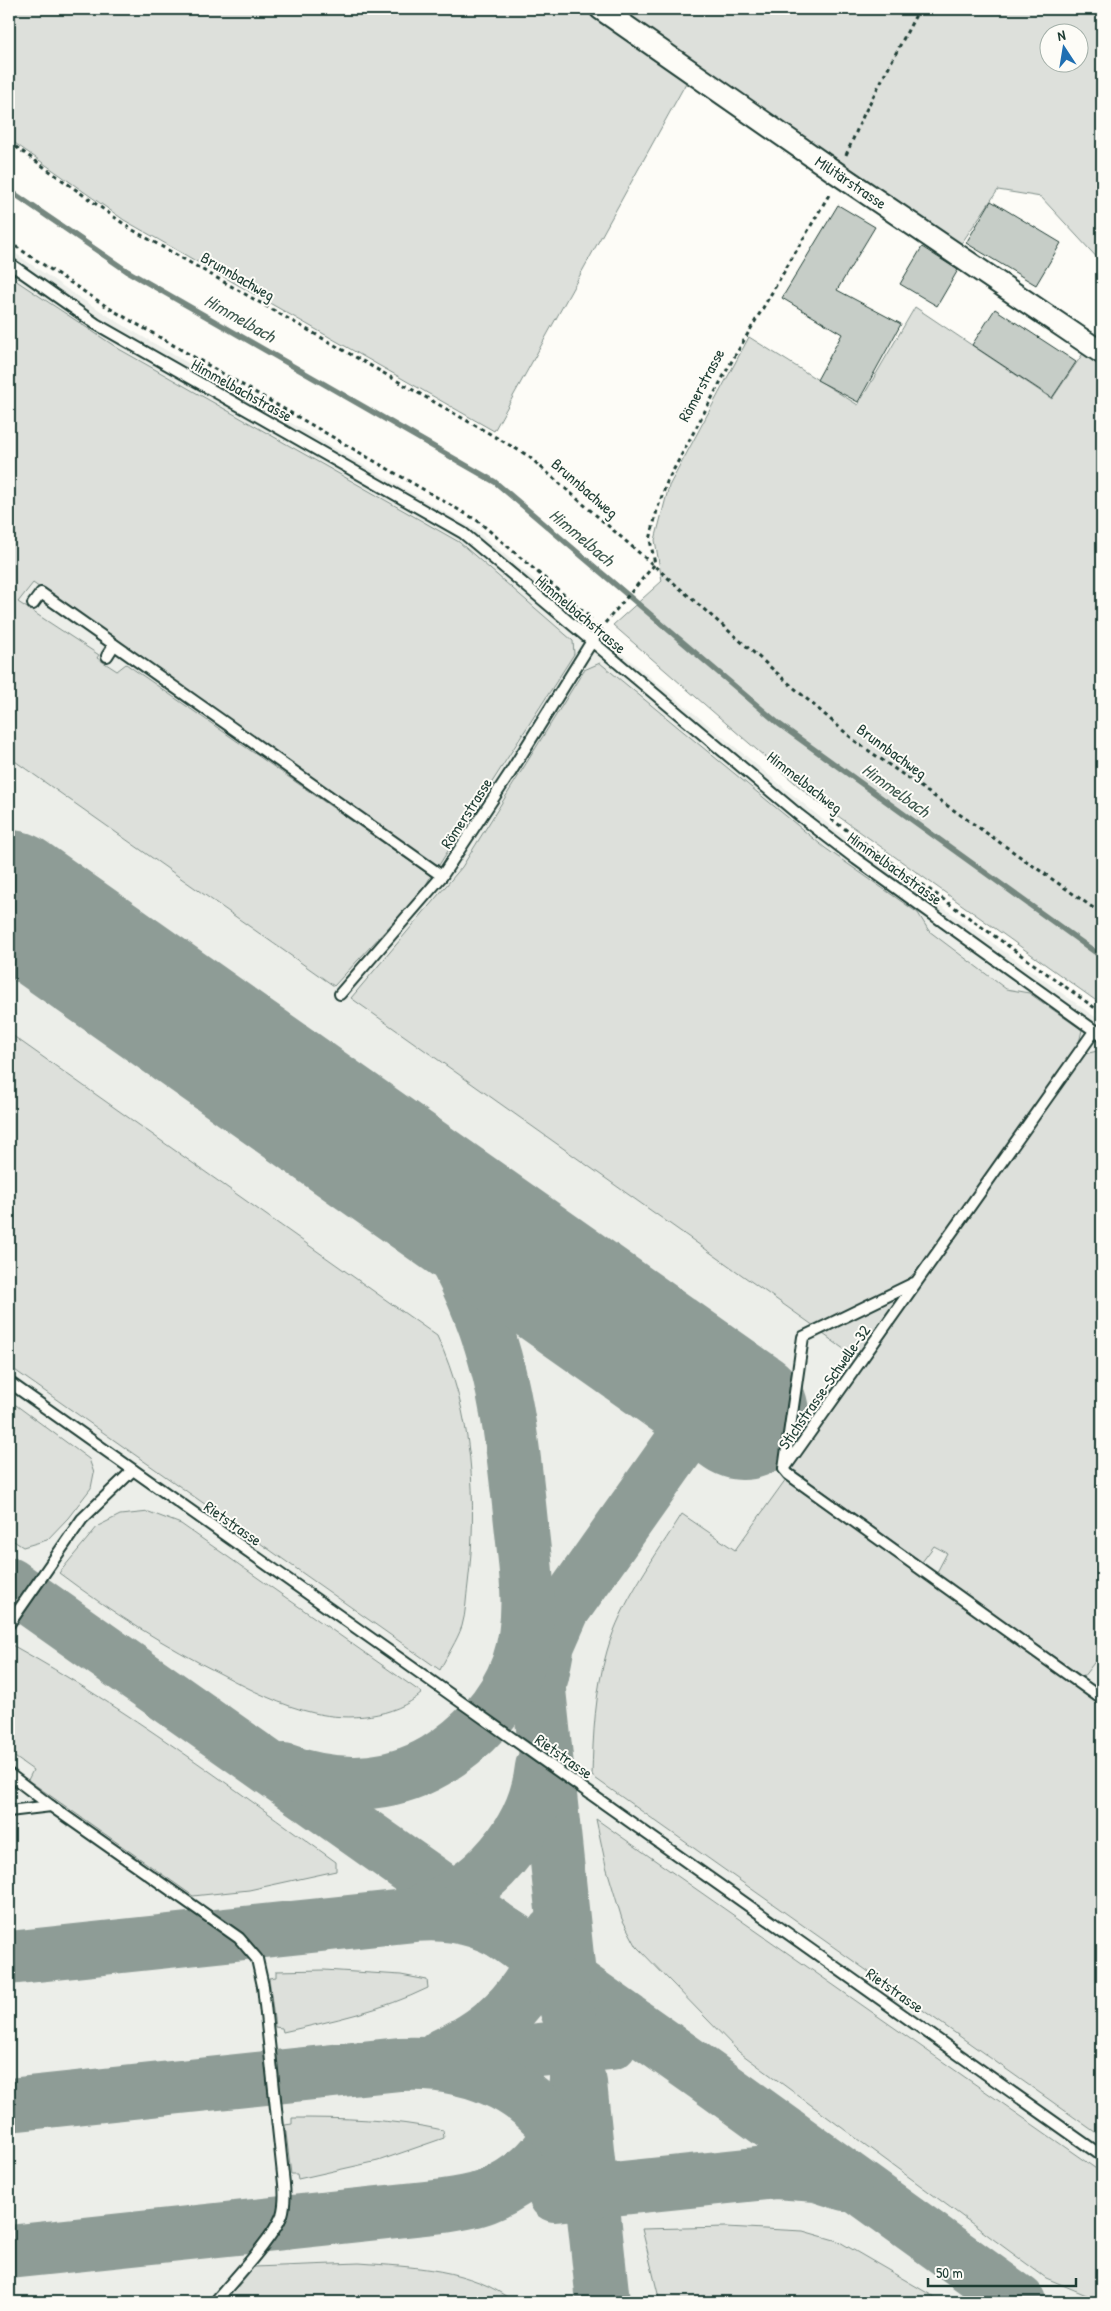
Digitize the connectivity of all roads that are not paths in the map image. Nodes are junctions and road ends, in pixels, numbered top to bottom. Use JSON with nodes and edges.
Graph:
{"nodes":[{"id":1,"x":601,"y":9,"type":"edge"},
{"id":2,"x":9,"y":263,"type":"edge"},
{"id":3,"x":1102,"y":353,"type":"edge"},
{"id":4,"x":33,"y":604,"type":"dead end"},
{"id":5,"x":597,"y":633,"type":"dead end"},
{"id":6,"x":590,"y":642,"type":"junction"},
{"id":7,"x":114,"y":645,"type":"junction"},
{"id":8,"x":106,"y":656,"type":"dead end"},
{"id":9,"x":442,"y":876,"type":"junction"},
{"id":10,"x":340,"y":994,"type":"dead end"},
{"id":11,"x":1098,"y":1033,"type":"edge"},
{"id":12,"x":914,"y":1283,"type":"junction"},
{"id":13,"x":9,"y":1382,"type":"edge"},
{"id":14,"x":784,"y":1469,"type":"junction"},
{"id":15,"x":133,"y":1470,"type":"junction"},
{"id":16,"x":9,"y":1624,"type":"edge"},
{"id":17,"x":1102,"y":1699,"type":"edge"},
{"id":18,"x":9,"y":1774,"type":"edge"},
{"id":19,"x":51,"y":1806,"type":"junction"},
{"id":20,"x":9,"y":1811,"type":"edge"},
{"id":21,"x":1102,"y":2156,"type":"edge"},
{"id":22,"x":215,"y":2302,"type":"edge"}],
"edges":[{"from":1,"to":3,"type":"street","name":"Militärstrasse"},
{"from":2,"to":6,"type":"lane","name":"Himmelbachstrasse"},
{"from":4,"to":7,"type":"lane"},
{"from":5,"to":6,"type":"lane","name":"Römerstrasse"},
{"from":6,"to":9,"type":"lane","name":"Römerstrasse"},
{"from":6,"to":11,"type":"lane","name":"Himmelbachstrasse"},
{"from":7,"to":8,"type":"lane"},
{"from":7,"to":9,"type":"lane"},
{"from":9,"to":10,"type":"lane","name":"Römerstrasse"},
{"from":11,"to":12,"type":"lane","name":"Stichstrasse-Schwelle-32"},
{"from":12,"to":14,"type":"lane","name":"Stichstrasse-Schwelle-32"},
{"from":12,"to":14,"type":"lane","name":"Stichstrasse-Schwelle-32"},
{"from":13,"to":15,"type":"lane","name":"Rietstrasse"},
{"from":14,"to":17,"type":"lane"},
{"from":15,"to":16,"type":"lane"},
{"from":15,"to":21,"type":"lane","name":"Rietstrasse"},
{"from":18,"to":19,"type":"lane"},
{"from":19,"to":20,"type":"lane"},
{"from":19,"to":22,"type":"lane"}]}
